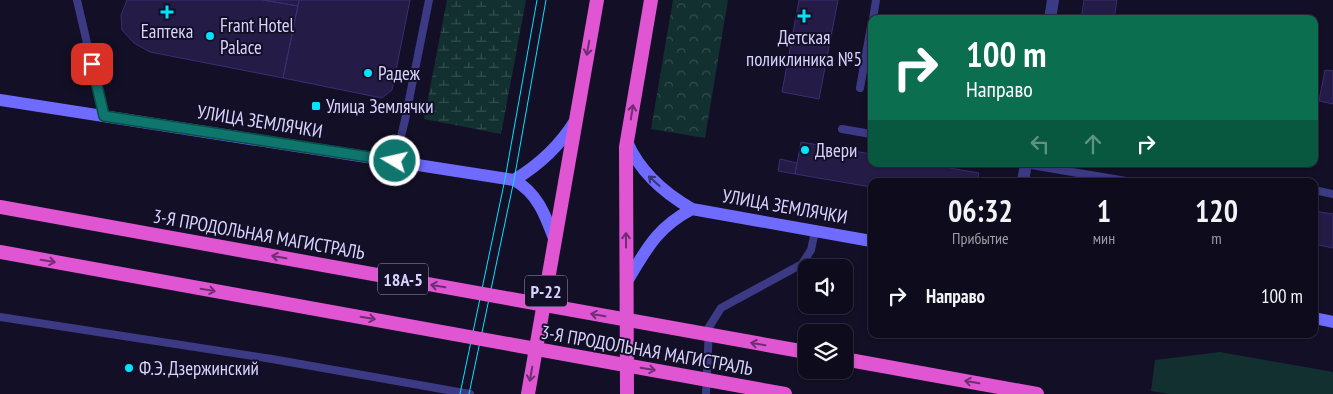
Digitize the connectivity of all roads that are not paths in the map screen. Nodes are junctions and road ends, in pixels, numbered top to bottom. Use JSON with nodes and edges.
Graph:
{"nodes":[{"id":1,"x":77,"y":0,"type":"edge"},
{"id":2,"x":428,"y":0,"type":"edge"},
{"id":3,"x":597,"y":0,"type":"edge"},
{"id":4,"x":651,"y":0,"type":"edge"},
{"id":5,"x":876,"y":0,"type":"edge"},
{"id":6,"x":1053,"y":0,"type":"edge"},
{"id":7,"x":873,"y":15,"type":"edge"},
{"id":8,"x":1051,"y":15,"type":"edge"},
{"id":9,"x":868,"y":43,"type":"edge"},
{"id":10,"x":860,"y":88,"type":"dead end"},
{"id":11,"x":0,"y":100,"type":"edge"},
{"id":12,"x":104,"y":116,"type":"junction"},
{"id":13,"x":575,"y":121,"type":"junction"},
{"id":14,"x":842,"y":128,"type":"dead end"},
{"id":15,"x":868,"y":133,"type":"edge"},
{"id":16,"x":627,"y":142,"type":"junction"},
{"id":17,"x":395,"y":161,"type":"junction"},
{"id":18,"x":1044,"y":167,"type":"edge"},
{"id":19,"x":1108,"y":178,"type":"edge"},
{"id":20,"x":514,"y":180,"type":"junction"},
{"id":21,"x":1318,"y":191,"type":"edge"},
{"id":22,"x":1333,"y":194,"type":"edge"},
{"id":23,"x":0,"y":206,"type":"edge"},
{"id":24,"x":692,"y":209,"type":"junction"},
{"id":25,"x":816,"y":231,"type":"junction"},
{"id":26,"x":868,"y":240,"type":"edge"},
{"id":27,"x":555,"y":241,"type":"junction"},
{"id":28,"x":0,"y":252,"type":"edge"},
{"id":29,"x":626,"y":283,"type":"junction"},
{"id":30,"x":0,"y":318,"type":"edge"},
{"id":31,"x":1318,"y":319,"type":"edge"},
{"id":32,"x":1333,"y":322,"type":"edge"},
{"id":33,"x":798,"y":351,"type":"edge"},
{"id":34,"x":853,"y":361,"type":"edge"},
{"id":35,"x":470,"y":394,"type":"edge"},
{"id":36,"x":528,"y":394,"type":"edge"},
{"id":37,"x":627,"y":394,"type":"edge"},
{"id":38,"x":706,"y":394,"type":"edge"},
{"id":39,"x":785,"y":394,"type":"edge"},
{"id":40,"x":1038,"y":394,"type":"edge"}],
"edges":[{"from":1,"to":12,"type":"lane"},
{"from":2,"to":17,"type":"lane"},
{"from":3,"to":13,"type":"highway","number":"Р-22","one_way":true},
{"from":16,"to":4,"type":"highway","one_way":true},
{"from":5,"to":7,"type":"lane"},
{"from":6,"to":8,"type":"street"},
{"from":9,"to":10,"type":"lane"},
{"from":11,"to":12,"type":"main road","name":"УЛИЦА ЗЕМЛЯЧКИ"},
{"from":12,"to":17,"type":"main road","name":"УЛИЦА ЗЕМЛЯЧКИ"},
{"from":13,"to":20,"type":"main road"},
{"from":13,"to":27,"type":"highway","number":"Р-22"},
{"from":14,"to":15,"type":"lane"},
{"from":24,"to":16,"type":"main road","one_way":true},
{"from":29,"to":16,"type":"highway","one_way":true},
{"from":17,"to":20,"type":"main road","name":"УЛИЦА ЗЕМЛЯЧКИ"},
{"from":18,"to":19,"type":"lane"},
{"from":20,"to":27,"type":"main road"},
{"from":21,"to":22,"type":"lane"},
{"from":33,"to":23,"type":"highway","name":"3-Я ПРОДОЛЬНАЯ МАГИСТРАЛЬ","number":"18А-5","one_way":true,"bridge":true},
{"from":24,"to":25,"type":"main road","name":"УЛИЦА ЗЕМЛЯЧКИ"},
{"from":24,"to":29,"type":"main road"},
{"from":25,"to":26,"type":"main road","name":"УЛИЦА ЗЕМЛЯЧКИ"},
{"from":25,"to":38,"type":"lane"},
{"from":27,"to":36,"type":"highway","number":"Р-22","one_way":true},
{"from":28,"to":39,"type":"highway","name":"3-Я ПРОДОЛЬНАЯ МАГИСТРАЛЬ","number":"18А-5","one_way":true,"bridge":true},
{"from":29,"to":37,"type":"highway"},
{"from":30,"to":35,"type":"lane"},
{"from":31,"to":32,"type":"main road"},
{"from":40,"to":34,"type":"highway","one_way":true}]}
